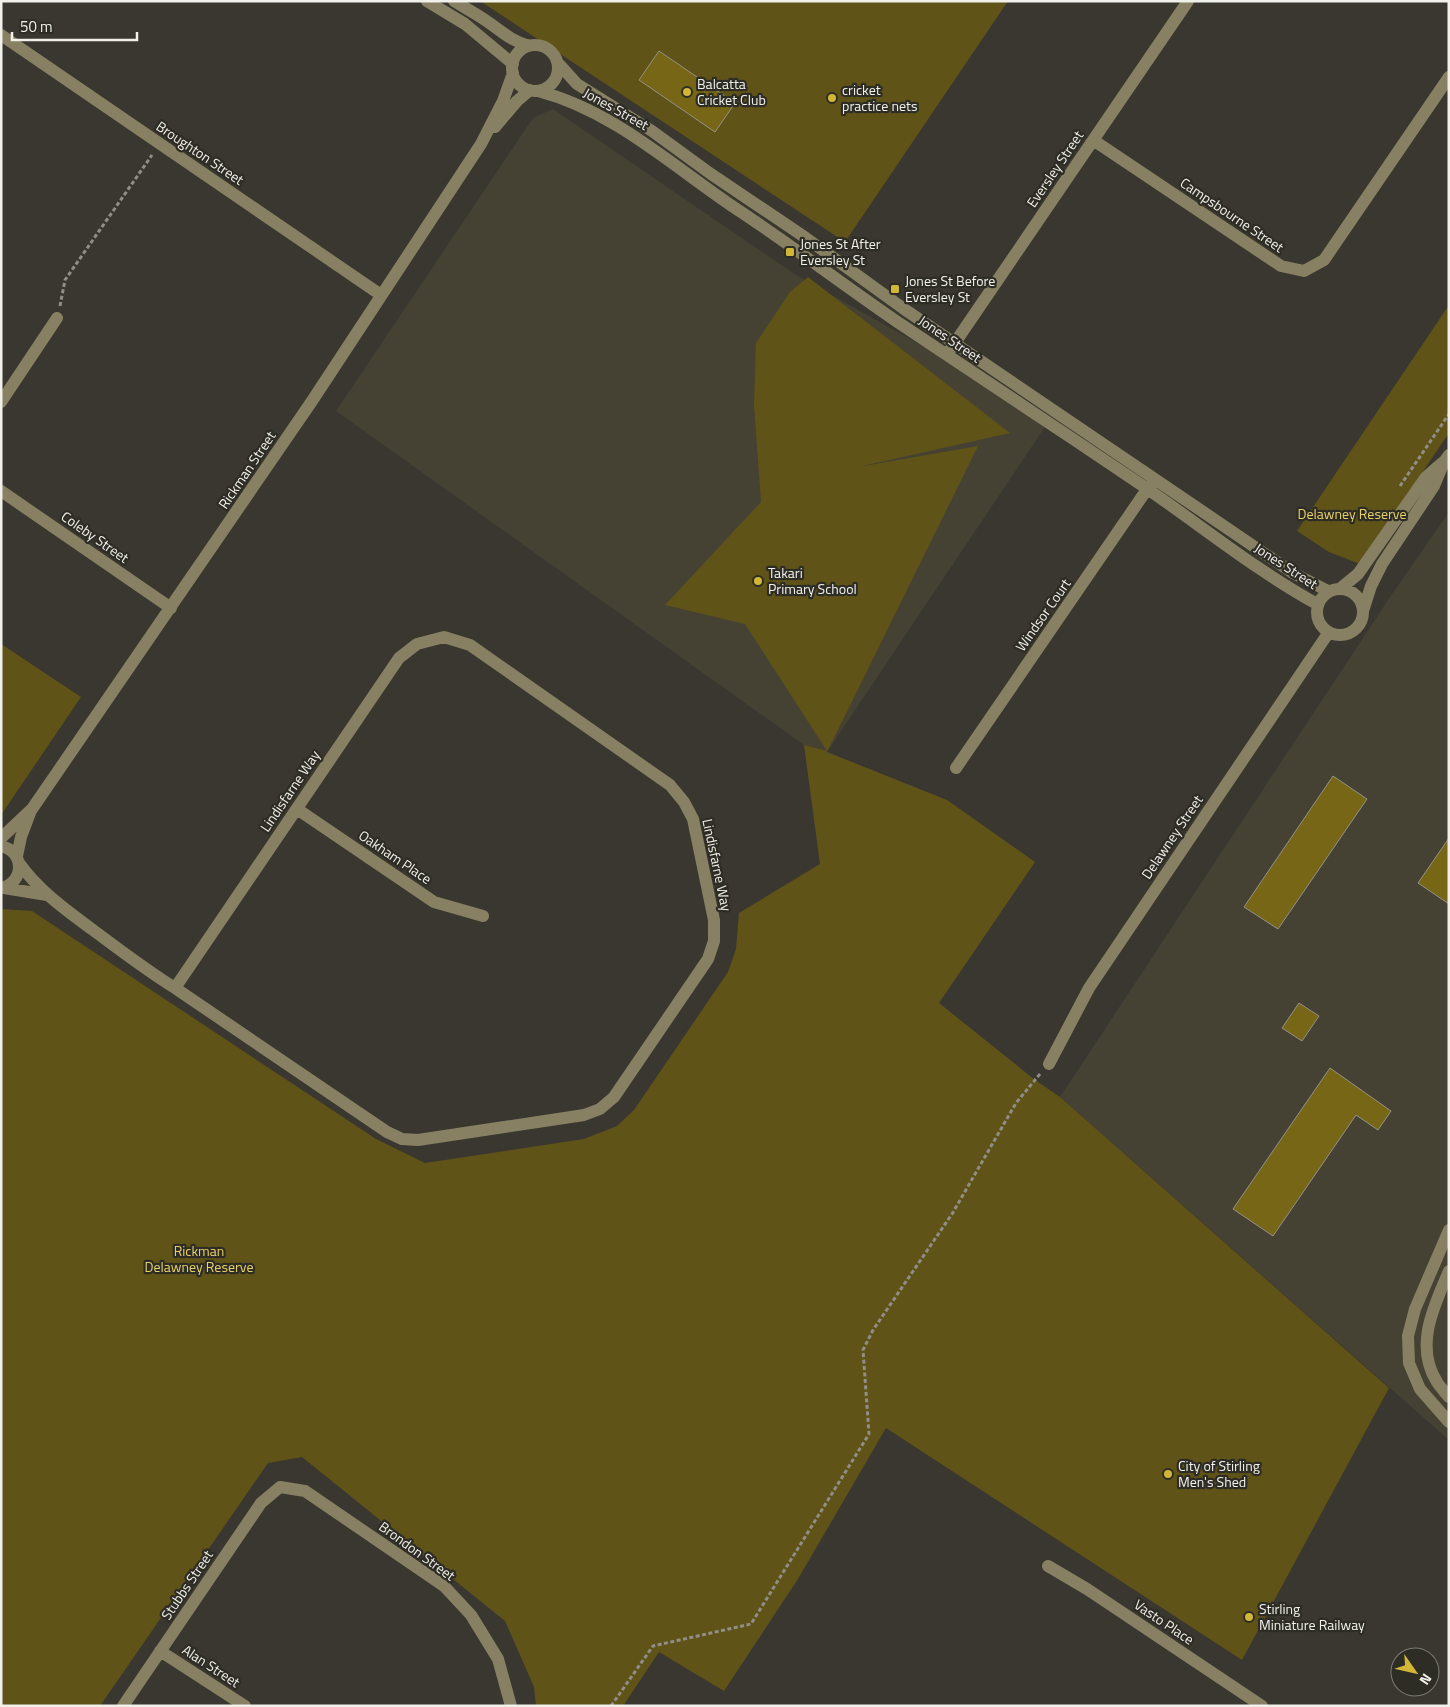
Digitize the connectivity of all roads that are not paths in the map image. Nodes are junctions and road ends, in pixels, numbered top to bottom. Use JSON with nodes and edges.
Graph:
{"nodes":[{"id":1,"x":427,"y":1,"type":"edge"},
{"id":2,"x":454,"y":1,"type":"edge"},
{"id":3,"x":1188,"y":1,"type":"edge"},
{"id":4,"x":1,"y":35,"type":"edge"},
{"id":5,"x":529,"y":46,"type":"junction"},
{"id":6,"x":558,"y":63,"type":"junction"},
{"id":7,"x":513,"y":68,"type":"junction"},
{"id":8,"x":1449,"y":77,"type":"edge"},
{"id":9,"x":534,"y":90,"type":"junction"},
{"id":10,"x":1093,"y":140,"type":"junction"},
{"id":11,"x":480,"y":144,"type":"junction"},
{"id":12,"x":382,"y":295,"type":"junction"},
{"id":13,"x":57,"y":318,"type":"road end"},
{"id":14,"x":951,"y":349,"type":"junction"},
{"id":15,"x":1,"y":402,"type":"edge"},
{"id":16,"x":1446,"y":458,"type":"edge"},
{"id":17,"x":1155,"y":478,"type":"junction"},
{"id":18,"x":1148,"y":489,"type":"junction"},
{"id":19,"x":1,"y":491,"type":"edge"},
{"id":20,"x":1341,"y":588,"type":"junction"},
{"id":21,"x":1328,"y":592,"type":"junction"},
{"id":22,"x":1318,"y":604,"type":"junction"},
{"id":23,"x":171,"y":608,"type":"junction"},
{"id":24,"x":1363,"y":611,"type":"junction"},
{"id":25,"x":1329,"y":632,"type":"junction"},
{"id":26,"x":956,"y":768,"type":"dead end"},
{"id":27,"x":32,"y":809,"type":"junction"},
{"id":28,"x":297,"y":809,"type":"junction"},
{"id":29,"x":1,"y":838,"type":"edge"},
{"id":30,"x":1,"y":846,"type":"edge"},
{"id":31,"x":18,"y":860,"type":"junction"},
{"id":32,"x":3,"y":888,"type":"edge"},
{"id":33,"x":47,"y":895,"type":"junction"},
{"id":34,"x":483,"y":916,"type":"dead end"},
{"id":35,"x":175,"y":988,"type":"junction"},
{"id":36,"x":1049,"y":1064,"type":"road end"},
{"id":37,"x":1449,"y":1230,"type":"edge"},
{"id":38,"x":1449,"y":1271,"type":"edge"},
{"id":39,"x":1449,"y":1397,"type":"edge"},
{"id":40,"x":1449,"y":1422,"type":"edge"},
{"id":41,"x":280,"y":1487,"type":"joint"},
{"id":42,"x":1048,"y":1566,"type":"dead end"},
{"id":43,"x":160,"y":1651,"type":"junction"},
{"id":44,"x":123,"y":1706,"type":"edge"},
{"id":45,"x":245,"y":1706,"type":"edge"},
{"id":46,"x":510,"y":1706,"type":"edge"},
{"id":47,"x":1262,"y":1706,"type":"edge"}],
"edges":[{"from":1,"to":7,"type":"street"},
{"from":2,"to":5,"type":"street"},
{"from":3,"to":10,"type":"street","name":"Eversley Street"},
{"from":4,"to":12,"type":"street","name":"Broughton Street"},
{"from":5,"to":6,"type":"street"},
{"from":5,"to":7,"type":"street"},
{"from":6,"to":9,"type":"street"},
{"from":6,"to":14,"type":"street","name":"Jones Street"},
{"from":7,"to":9,"type":"street"},
{"from":7,"to":11,"type":"street","name":"Rickman Street"},
{"from":8,"to":10,"type":"street","name":"Campsbourne Street"},
{"from":9,"to":11,"type":"street","name":"Rickman Street"},
{"from":9,"to":14,"type":"street","name":"Jones Street"},
{"from":10,"to":14,"type":"street","name":"Eversley Street"},
{"from":11,"to":12,"type":"street","name":"Rickman Street"},
{"from":12,"to":23,"type":"street","name":"Rickman Street"},
{"from":13,"to":15,"type":"street"},
{"from":14,"to":17,"type":"street","name":"Jones Street"},
{"from":14,"to":18,"type":"street","name":"Jones Street"},
{"from":16,"to":20,"type":"street"},
{"from":16,"to":24,"type":"street"},
{"from":17,"to":18,"type":"street","name":"Windsor Court"},
{"from":17,"to":21,"type":"street","name":"Jones Street"},
{"from":18,"to":22,"type":"street","name":"Jones Street"},
{"from":18,"to":26,"type":"street","name":"Windsor Court"},
{"from":19,"to":23,"type":"street","name":"Coleby Street"},
{"from":20,"to":21,"type":"street","name":"Jones Street"},
{"from":20,"to":24,"type":"street"},
{"from":21,"to":22,"type":"street","name":"Jones Street"},
{"from":22,"to":25,"type":"street","name":"Jones Street"},
{"from":23,"to":27,"type":"street","name":"Rickman Street"},
{"from":24,"to":25,"type":"street"},
{"from":25,"to":36,"type":"street","name":"Delawney Street"},
{"from":27,"to":29,"type":"street","name":"Rickman Street"},
{"from":27,"to":31,"type":"street","name":"Rickman Street"},
{"from":28,"to":34,"type":"street","name":"Oakham Place"},
{"from":28,"to":35,"type":"street","name":"Lindisfarne Way"},
{"from":28,"to":35,"type":"street","name":"Lindisfarne Way"},
{"from":30,"to":31,"type":"street","name":"Lindisfarne Way"},
{"from":31,"to":32,"type":"street","name":"Rickman Street"},
{"from":31,"to":33,"type":"street","name":"Lindisfarne Way"},
{"from":32,"to":33,"type":"street","name":"Lindisfarne Way"},
{"from":33,"to":35,"type":"street","name":"Lindisfarne Way"},
{"from":37,"to":40,"type":"street"},
{"from":38,"to":39,"type":"street"},
{"from":41,"to":43,"type":"street","name":"Stubbs Street"},
{"from":41,"to":46,"type":"street","name":"Brondon Street"},
{"from":42,"to":47,"type":"street","name":"Vasto Place"},
{"from":43,"to":44,"type":"street","name":"Stubbs Street"},
{"from":43,"to":45,"type":"street","name":"Alan Street"}]}
